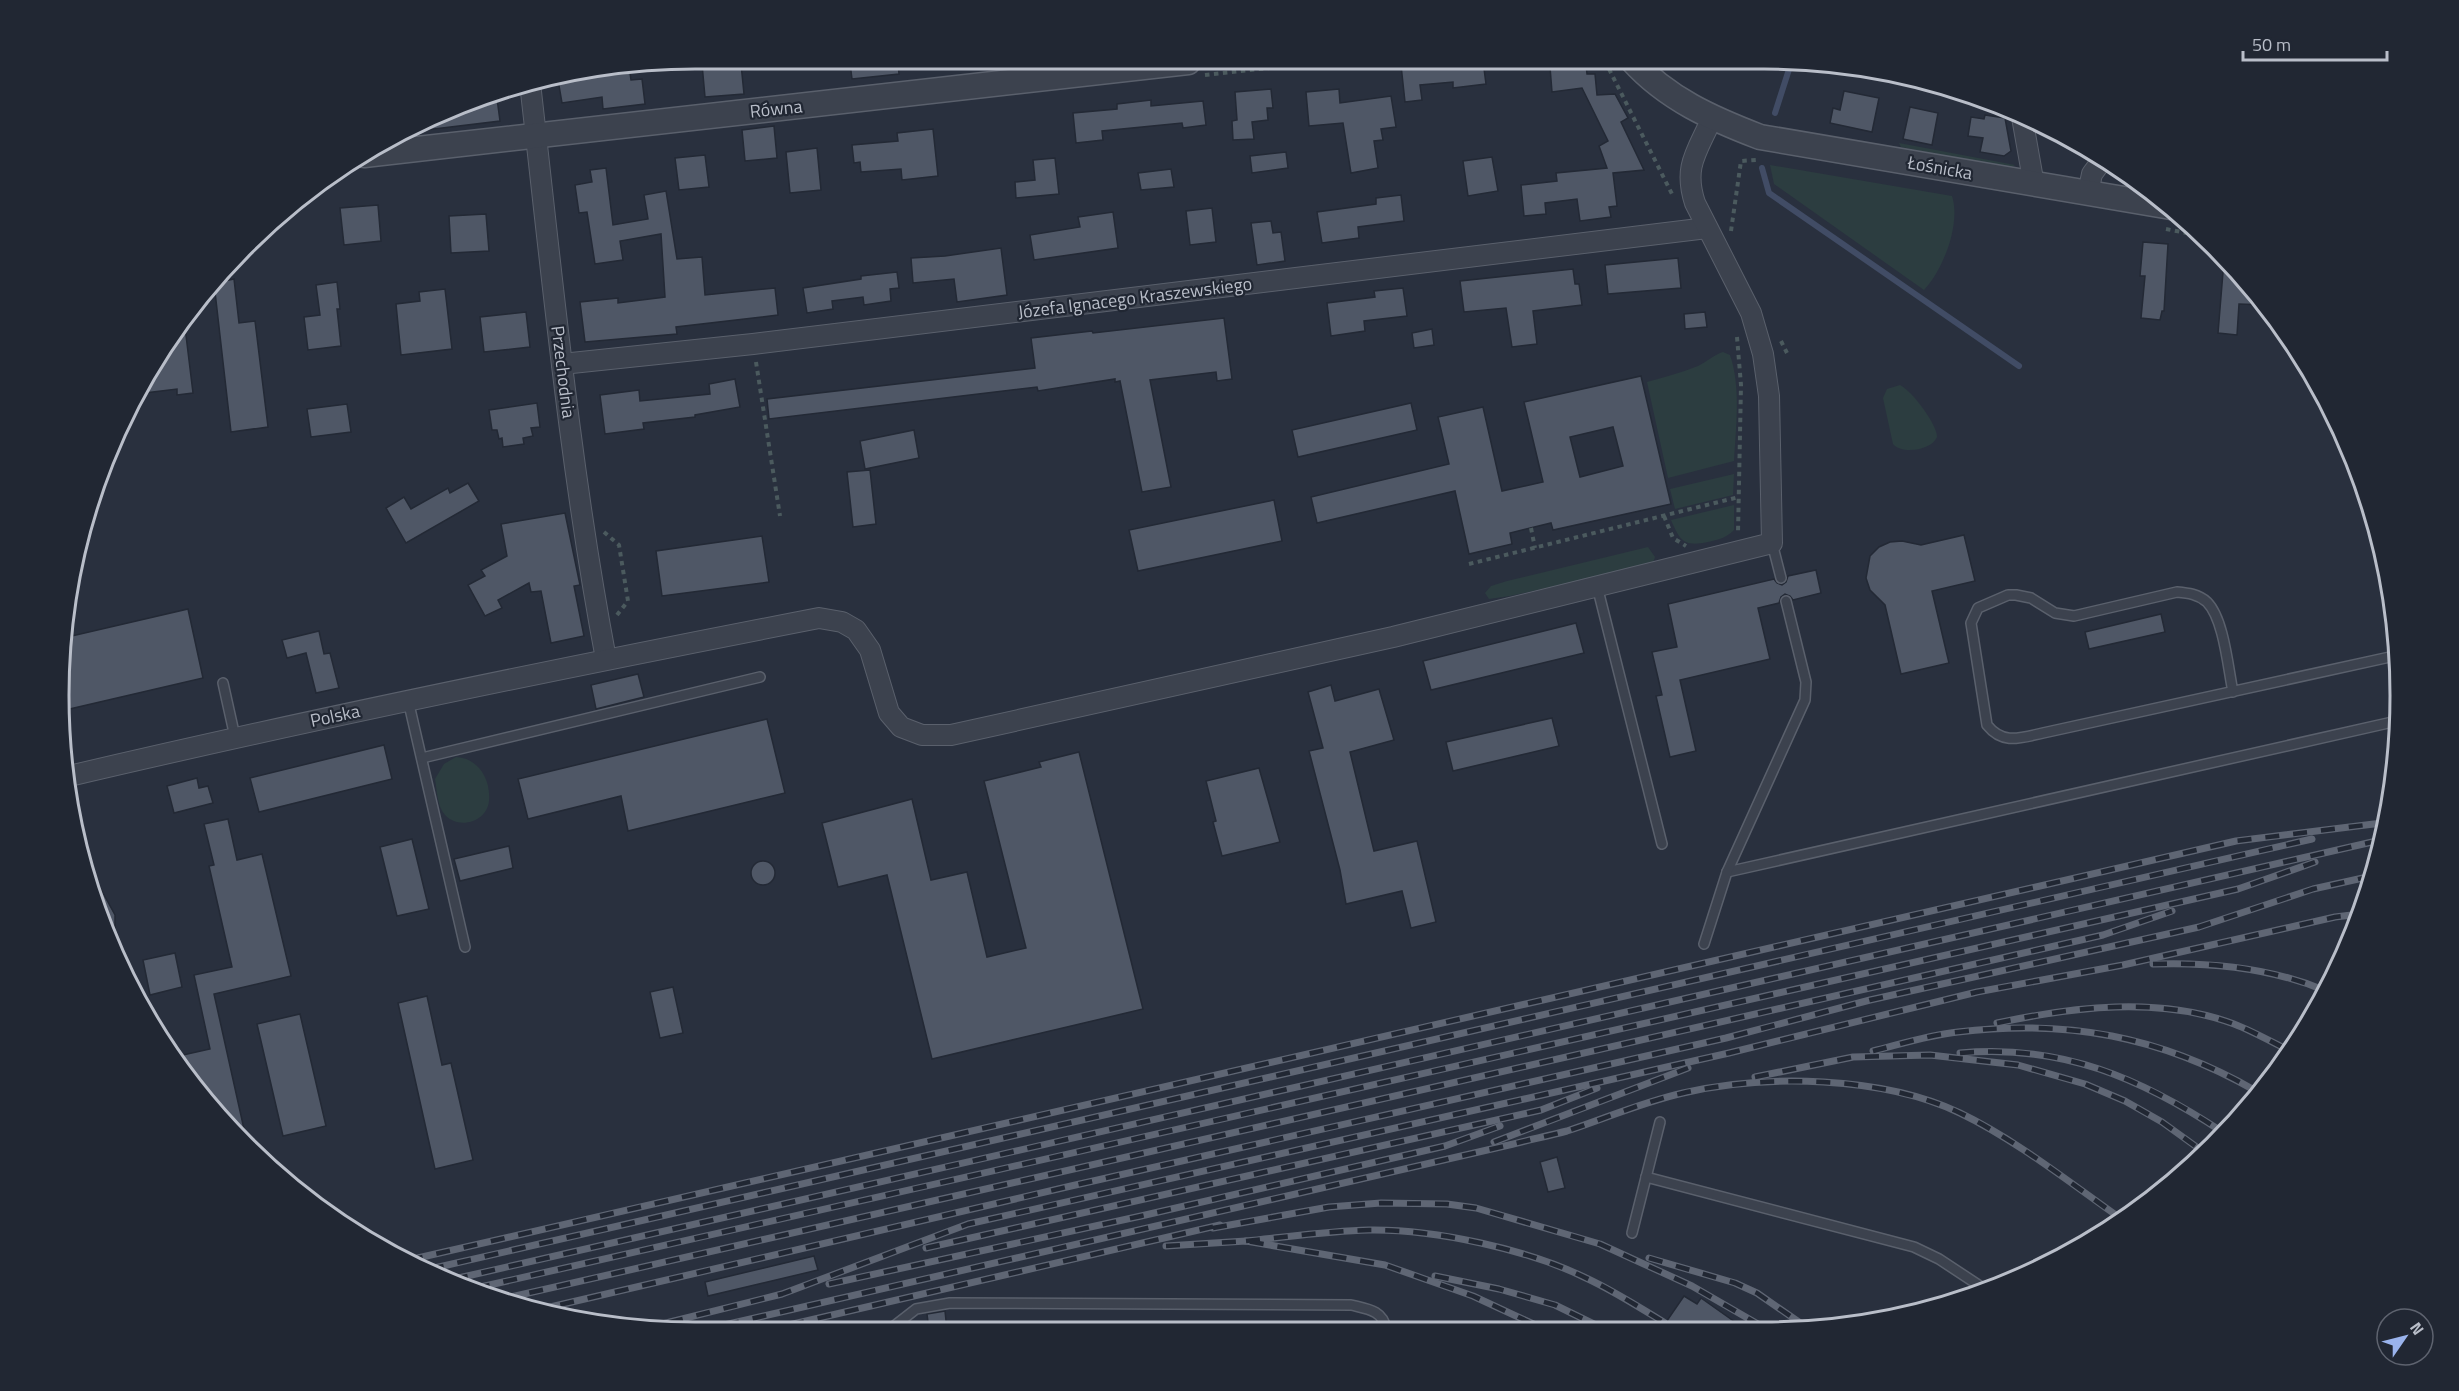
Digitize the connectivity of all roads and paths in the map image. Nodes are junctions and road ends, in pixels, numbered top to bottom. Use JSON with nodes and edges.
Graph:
{"nodes":[{"id":1,"x":1126,"y":69,"type":"edge"},
{"id":2,"x":1609,"y":69,"type":"edge"},
{"id":3,"x":1640,"y":69,"type":"edge"},
{"id":4,"x":531,"y":91,"type":"edge"},
{"id":5,"x":1712,"y":118,"type":"junction"},
{"id":6,"x":2024,"y":126,"type":"edge"},
{"id":7,"x":536,"y":136,"type":"junction"},
{"id":8,"x":382,"y":153,"type":"edge"},
{"id":9,"x":1753,"y":159,"type":"dead end"},
{"id":10,"x":2098,"y":166,"type":"edge"},
{"id":11,"x":2034,"y":185,"type":"junction"},
{"id":12,"x":2088,"y":193,"type":"junction"},
{"id":13,"x":1673,"y":195,"type":"dead end"},
{"id":14,"x":2152,"y":204,"type":"edge"},
{"id":15,"x":1707,"y":228,"type":"junction"},
{"id":16,"x":1731,"y":237,"type":"dead end"},
{"id":17,"x":1736,"y":328,"type":"dead end"},
{"id":18,"x":1777,"y":332,"type":"dead end"},
{"id":19,"x":753,"y":344,"type":"junction"},
{"id":20,"x":1787,"y":353,"type":"dead end"},
{"id":21,"x":562,"y":364,"type":"junction"},
{"id":22,"x":1739,"y":497,"type":"junction"},
{"id":23,"x":780,"y":516,"type":"dead end"},
{"id":24,"x":1531,"y":528,"type":"dead end"},
{"id":25,"x":604,"y":532,"type":"dead end"},
{"id":26,"x":1738,"y":533,"type":"dead end"},
{"id":27,"x":1772,"y":543,"type":"junction"},
{"id":28,"x":1535,"y":548,"type":"junction"},
{"id":29,"x":1468,"y":564,"type":"dead end"},
{"id":30,"x":1781,"y":578,"type":"dead end"},
{"id":31,"x":1597,"y":586,"type":"junction"},
{"id":32,"x":1786,"y":601,"type":"dead end"},
{"id":33,"x":612,"y":621,"type":"dead end"},
{"id":34,"x":2389,"y":657,"type":"edge"},
{"id":35,"x":606,"y":659,"type":"junction"},
{"id":36,"x":760,"y":677,"type":"dead end"},
{"id":37,"x":223,"y":683,"type":"dead end"},
{"id":38,"x":2233,"y":692,"type":"junction"},
{"id":39,"x":408,"y":700,"type":"junction"},
{"id":40,"x":2389,"y":723,"type":"edge"},
{"id":41,"x":235,"y":737,"type":"junction"},
{"id":42,"x":422,"y":758,"type":"junction"},
{"id":43,"x":74,"y":775,"type":"edge"},
{"id":44,"x":1662,"y":844,"type":"dead end"},
{"id":45,"x":1727,"y":872,"type":"junction"},
{"id":46,"x":1704,"y":944,"type":"dead end"},
{"id":47,"x":465,"y":947,"type":"dead end"},
{"id":48,"x":1660,"y":1122,"type":"dead end"},
{"id":49,"x":1646,"y":1177,"type":"junction"},
{"id":50,"x":1632,"y":1233,"type":"dead end"},
{"id":51,"x":1977,"y":1284,"type":"edge"},
{"id":52,"x":900,"y":1322,"type":"edge"},
{"id":53,"x":1385,"y":1322,"type":"edge"}],
"edges":[{"from":1,"to":7,"type":"street","name":"Równa"},
{"from":2,"to":13,"type":"path"},
{"from":3,"to":5,"type":"street","name":"Łośnicka"},
{"from":4,"to":7,"type":"street","name":"Przechodnia"},
{"from":5,"to":11,"type":"street","name":"Łośnicka"},
{"from":5,"to":15,"type":"street"},
{"from":6,"to":11,"type":"street"},
{"from":7,"to":8,"type":"street","name":"Równa"},
{"from":7,"to":21,"type":"street","name":"Przechodnia"},
{"from":9,"to":16,"type":"path"},
{"from":10,"to":12,"type":"street"},
{"from":11,"to":12,"type":"street","name":"Łośnicka"},
{"from":12,"to":14,"type":"street","name":"Łośnicka"},
{"from":15,"to":19,"type":"street","name":"Józefa Ignacego Kraszewskiego"},
{"from":15,"to":27,"type":"street"},
{"from":17,"to":22,"type":"path"},
{"from":18,"to":20,"type":"path"},
{"from":19,"to":21,"type":"street","name":"Józefa Ignacego Kraszewskiego"},
{"from":19,"to":23,"type":"path"},
{"from":21,"to":35,"type":"street","name":"Przechodnia"},
{"from":22,"to":26,"type":"path"},
{"from":22,"to":28,"type":"path"},
{"from":24,"to":28,"type":"path"},
{"from":25,"to":33,"type":"path"},
{"from":27,"to":30,"type":"lane"},
{"from":27,"to":31,"type":"street","name":"Polska"},
{"from":28,"to":29,"type":"path"},
{"from":31,"to":35,"type":"street","name":"Polska"},
{"from":31,"to":44,"type":"lane"},
{"from":32,"to":45,"type":"lane"},
{"from":34,"to":38,"type":"lane"},
{"from":35,"to":39,"type":"street","name":"Polska"},
{"from":36,"to":42,"type":"lane"},
{"from":37,"to":41,"type":"lane"},
{"from":38,"to":38,"type":"lane"},
{"from":39,"to":41,"type":"street","name":"Polska"},
{"from":39,"to":42,"type":"lane"},
{"from":40,"to":45,"type":"lane"},
{"from":41,"to":43,"type":"street","name":"Polska"},
{"from":42,"to":47,"type":"lane"},
{"from":45,"to":46,"type":"lane"},
{"from":48,"to":49,"type":"lane"},
{"from":49,"to":50,"type":"lane"},
{"from":49,"to":51,"type":"lane"},
{"from":52,"to":53,"type":"lane"}]}
